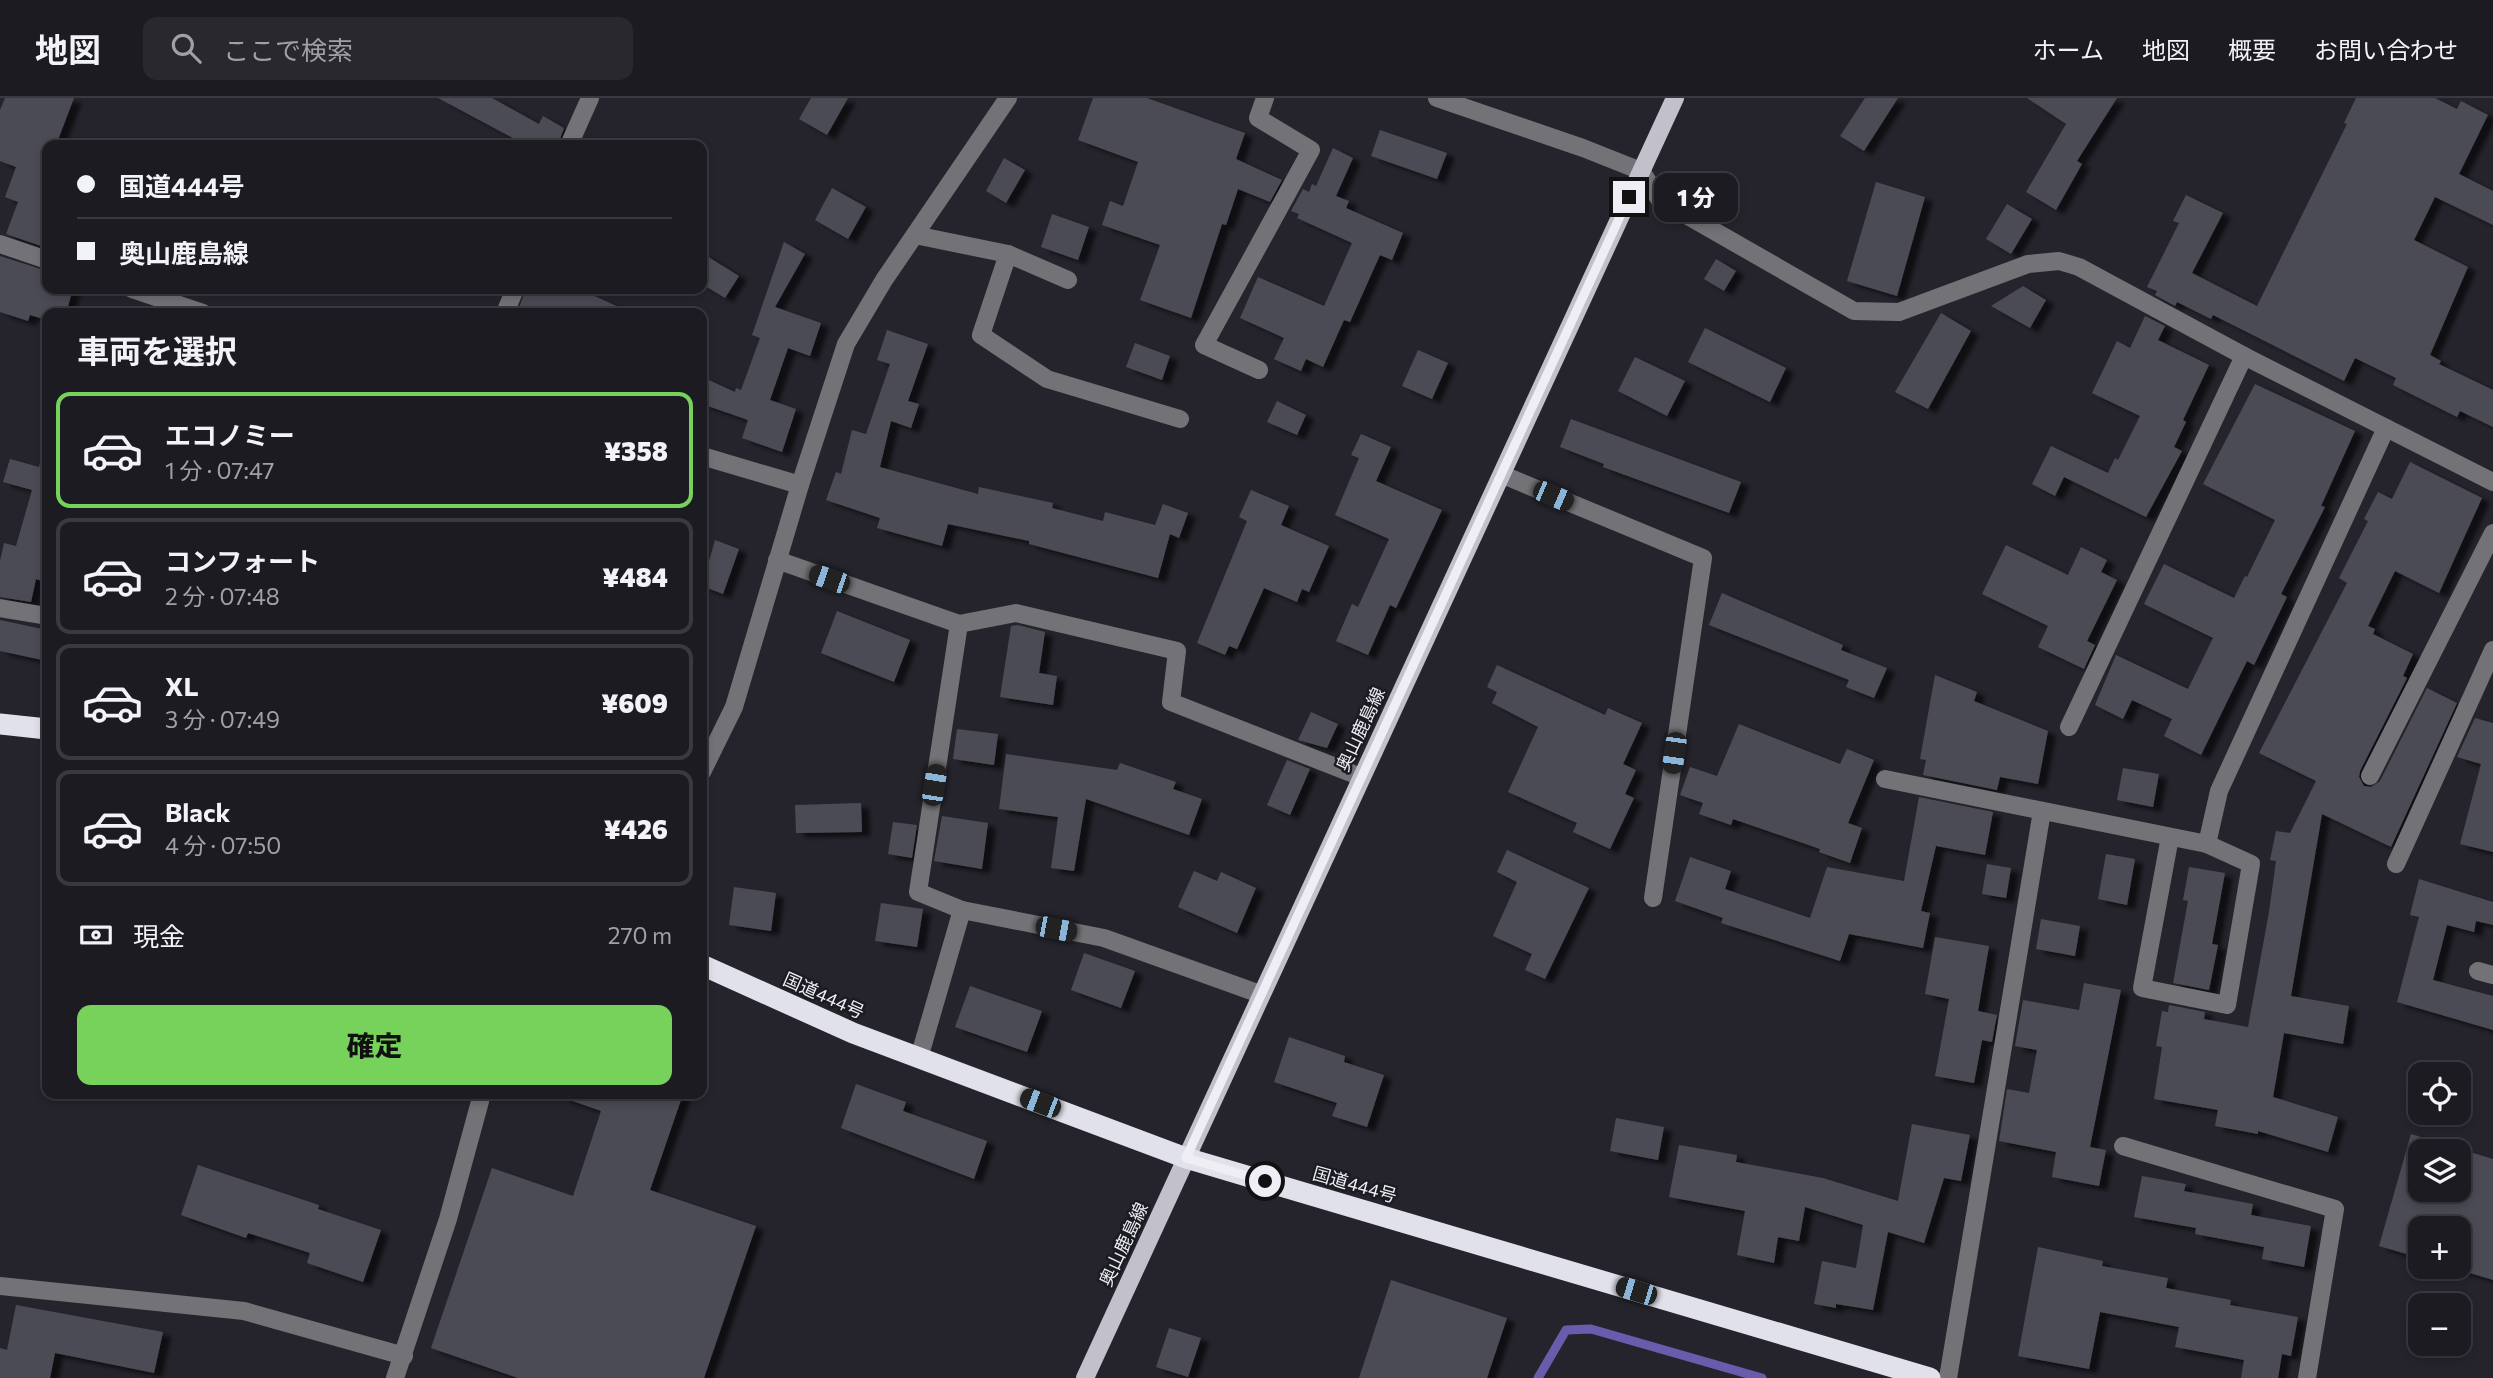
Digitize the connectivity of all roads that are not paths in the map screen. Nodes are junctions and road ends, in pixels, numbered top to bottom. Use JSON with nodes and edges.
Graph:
{"nodes":[{"id":1,"x":590,"y":98,"type":"edge"},
{"id":2,"x":1008,"y":98,"type":"edge"},
{"id":3,"x":1265,"y":98,"type":"edge"},
{"id":4,"x":1437,"y":98,"type":"edge"},
{"id":5,"x":1675,"y":98,"type":"edge"},
{"id":6,"x":571,"y":140,"type":"edge"},
{"id":7,"x":1641,"y":171,"type":"junction"},
{"id":8,"x":915,"y":235,"type":"junction"},
{"id":9,"x":0,"y":244,"type":"edge"},
{"id":10,"x":1008,"y":254,"type":"junction"},
{"id":11,"x":42,"y":258,"type":"edge"},
{"id":12,"x":1068,"y":280,"type":"dead end"},
{"id":13,"x":146,"y":294,"type":"edge"},
{"id":14,"x":185,"y":308,"type":"edge"},
{"id":15,"x":2244,"y":356,"type":"junction"},
{"id":16,"x":1259,"y":370,"type":"dead end"},
{"id":17,"x":1180,"y":419,"type":"dead end"},
{"id":18,"x":2386,"y":428,"type":"junction"},
{"id":19,"x":707,"y":457,"type":"edge"},
{"id":20,"x":1503,"y":475,"type":"junction"},
{"id":21,"x":2493,"y":482,"type":"edge"},
{"id":22,"x":800,"y":485,"type":"junction"},
{"id":23,"x":2493,"y":533,"type":"edge"},
{"id":24,"x":777,"y":560,"type":"junction"},
{"id":25,"x":0,"y":608,"type":"edge"},
{"id":26,"x":42,"y":615,"type":"edge"},
{"id":27,"x":959,"y":624,"type":"junction"},
{"id":28,"x":2493,"y":650,"type":"edge"},
{"id":29,"x":0,"y":724,"type":"edge"},
{"id":30,"x":2069,"y":727,"type":"dead end"},
{"id":31,"x":42,"y":728,"type":"edge"},
{"id":32,"x":707,"y":762,"type":"edge"},
{"id":33,"x":2370,"y":776,"type":"dead end"},
{"id":34,"x":1361,"y":777,"type":"junction"},
{"id":35,"x":1885,"y":779,"type":"dead end"},
{"id":36,"x":2042,"y":811,"type":"junction"},
{"id":37,"x":2170,"y":837,"type":"junction"},
{"id":38,"x":2207,"y":844,"type":"junction"},
{"id":39,"x":2396,"y":864,"type":"dead end"},
{"id":40,"x":1653,"y":898,"type":"dead end"},
{"id":41,"x":962,"y":909,"type":"junction"},
{"id":42,"x":707,"y":967,"type":"edge"},
{"id":43,"x":1261,"y":995,"type":"junction"},
{"id":44,"x":919,"y":1058,"type":"junction"},
{"id":45,"x":481,"y":1099,"type":"edge"},
{"id":46,"x":2123,"y":1146,"type":"dead end"},
{"id":47,"x":1186,"y":1158,"type":"junction"},
{"id":48,"x":0,"y":1286,"type":"edge"},
{"id":49,"x":404,"y":1356,"type":"junction"},
{"id":50,"x":395,"y":1378,"type":"edge"},
{"id":51,"x":1085,"y":1378,"type":"edge"},
{"id":52,"x":1930,"y":1378,"type":"edge"},
{"id":53,"x":1948,"y":1378,"type":"edge"},
{"id":54,"x":2306,"y":1378,"type":"edge"}],
"edges":[{"from":1,"to":6,"type":"street"},
{"from":2,"to":8,"type":"street"},
{"from":3,"to":16,"type":"street"},
{"from":4,"to":7,"type":"street"},
{"from":5,"to":7,"type":"main road","name":"奥山鹿島線"},
{"from":7,"to":15,"type":"street"},
{"from":7,"to":20,"type":"main road","name":"奥山鹿島線"},
{"from":8,"to":10,"type":"street"},
{"from":8,"to":22,"type":"street"},
{"from":9,"to":11,"type":"street"},
{"from":10,"to":12,"type":"street"},
{"from":10,"to":17,"type":"street"},
{"from":13,"to":14,"type":"street"},
{"from":15,"to":18,"type":"street"},
{"from":15,"to":30,"type":"street"},
{"from":18,"to":21,"type":"street"},
{"from":18,"to":38,"type":"street"},
{"from":19,"to":22,"type":"street"},
{"from":20,"to":34,"type":"main road","name":"奥山鹿島線"},
{"from":20,"to":40,"type":"street"},
{"from":22,"to":24,"type":"street"},
{"from":23,"to":33,"type":"street"},
{"from":24,"to":27,"type":"street"},
{"from":24,"to":32,"type":"street"},
{"from":25,"to":26,"type":"street"},
{"from":27,"to":34,"type":"street"},
{"from":27,"to":41,"type":"street"},
{"from":28,"to":39,"type":"street"},
{"from":29,"to":31,"type":"highway"},
{"from":34,"to":43,"type":"main road","name":"奥山鹿島線"},
{"from":35,"to":36,"type":"street"},
{"from":36,"to":37,"type":"street"},
{"from":36,"to":53,"type":"street"},
{"from":37,"to":38,"type":"street"},
{"from":37,"to":38,"type":"street"},
{"from":41,"to":43,"type":"street"},
{"from":41,"to":44,"type":"street"},
{"from":42,"to":44,"type":"highway","name":"国道444号"},
{"from":43,"to":47,"type":"main road","name":"奥山鹿島線"},
{"from":44,"to":47,"type":"highway","name":"国道444号"},
{"from":45,"to":49,"type":"street"},
{"from":46,"to":54,"type":"street"},
{"from":47,"to":51,"type":"main road","name":"奥山鹿島線"},
{"from":47,"to":52,"type":"highway","name":"国道444号"},
{"from":48,"to":49,"type":"street"},
{"from":49,"to":50,"type":"street"}]}
